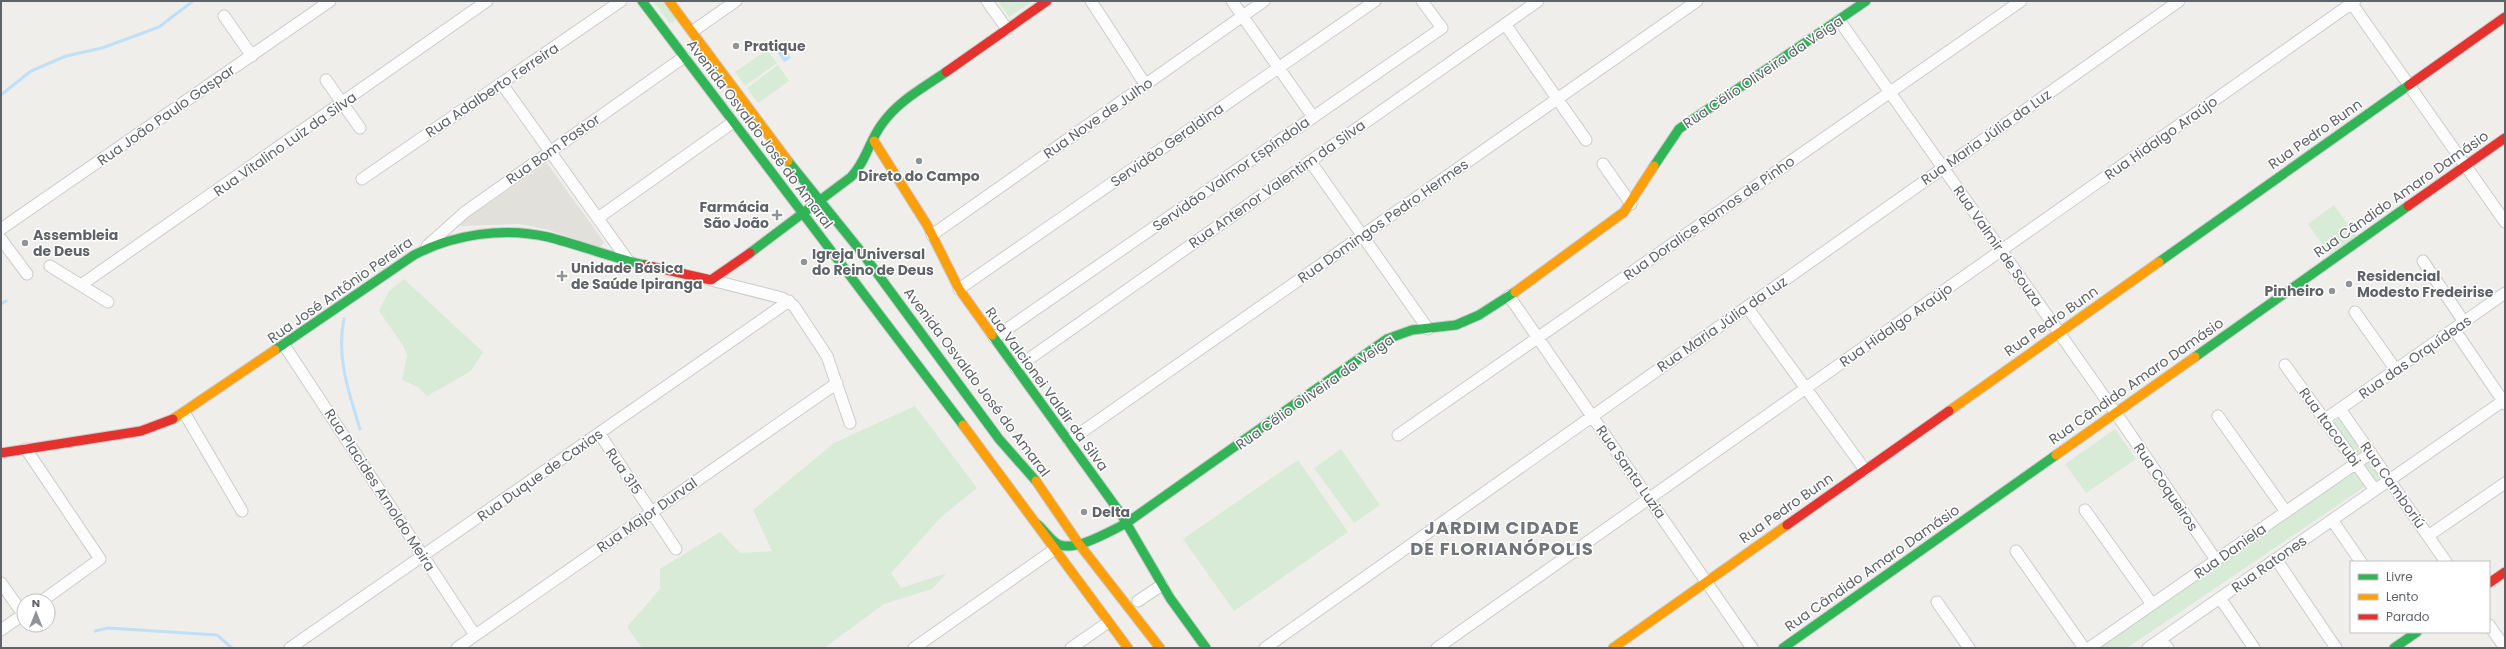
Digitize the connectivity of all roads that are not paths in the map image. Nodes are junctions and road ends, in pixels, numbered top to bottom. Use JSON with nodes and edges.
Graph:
{"nodes":[{"id":1,"x":330,"y":1,"type":"edge"},
{"id":2,"x":487,"y":1,"type":"edge"},
{"id":3,"x":622,"y":1,"type":"edge"},
{"id":4,"x":642,"y":1,"type":"edge"},
{"id":5,"x":646,"y":1,"type":"edge"},
{"id":6,"x":669,"y":1,"type":"edge"},
{"id":7,"x":736,"y":1,"type":"edge"},
{"id":8,"x":987,"y":1,"type":"edge"},
{"id":9,"x":1047,"y":1,"type":"edge"},
{"id":10,"x":1091,"y":1,"type":"edge"},
{"id":11,"x":1232,"y":1,"type":"edge"},
{"id":12,"x":1264,"y":1,"type":"edge"},
{"id":13,"x":1375,"y":1,"type":"edge"},
{"id":14,"x":1422,"y":1,"type":"edge"},
{"id":15,"x":1538,"y":1,"type":"edge"},
{"id":16,"x":1697,"y":1,"type":"edge"},
{"id":17,"x":1866,"y":1,"type":"edge"},
{"id":18,"x":2021,"y":1,"type":"edge"},
{"id":19,"x":2179,"y":1,"type":"edge"},
{"id":20,"x":2352,"y":2,"type":"edge"},
{"id":21,"x":224,"y":16,"type":"dead end"},
{"id":22,"x":1243,"y":16,"type":"junction"},
{"id":23,"x":2505,"y":17,"type":"edge"},
{"id":24,"x":1839,"y":20,"type":"junction"},
{"id":25,"x":1505,"y":24,"type":"junction"},
{"id":26,"x":1007,"y":29,"type":"junction"},
{"id":27,"x":685,"y":34,"type":"junction"},
{"id":28,"x":252,"y":56,"type":"junction"},
{"id":29,"x":684,"y":57,"type":"junction"},
{"id":30,"x":1279,"y":68,"type":"junction"},
{"id":31,"x":326,"y":80,"type":"dead end"},
{"id":32,"x":502,"y":84,"type":"junction"},
{"id":33,"x":1145,"y":84,"type":"junction"},
{"id":34,"x":2409,"y":85,"type":"junction"},
{"id":35,"x":1890,"y":92,"type":"junction"},
{"id":36,"x":1557,"y":99,"type":"junction"},
{"id":37,"x":343,"y":104,"type":"junction"},
{"id":38,"x":1313,"y":117,"type":"junction"},
{"id":39,"x":732,"y":123,"type":"junction"},
{"id":40,"x":360,"y":128,"type":"dead end"},
{"id":41,"x":2505,"y":138,"type":"edge"},
{"id":42,"x":1586,"y":140,"type":"dead end"},
{"id":43,"x":874,"y":141,"type":"junction"},
{"id":44,"x":550,"y":151,"type":"junction"},
{"id":45,"x":1310,"y":161,"type":"junction"},
{"id":46,"x":1603,"y":164,"type":"dead end"},
{"id":47,"x":2466,"y":165,"type":"junction"},
{"id":48,"x":1943,"y":168,"type":"junction"},
{"id":49,"x":362,"y":179,"type":"dead end"},
{"id":50,"x":820,"y":202,"type":"junction"},
{"id":51,"x":1631,"y":204,"type":"junction"},
{"id":52,"x":803,"y":215,"type":"junction"},
{"id":53,"x":598,"y":218,"type":"junction"},
{"id":54,"x":2505,"y":222,"type":"edge"},
{"id":55,"x":1,"y":229,"type":"edge"},
{"id":56,"x":932,"y":235,"type":"junction"},
{"id":57,"x":1363,"y":236,"type":"junction"},
{"id":58,"x":1,"y":239,"type":"edge"},
{"id":59,"x":427,"y":247,"type":"junction"},
{"id":60,"x":2001,"y":250,"type":"junction"},
{"id":61,"x":2423,"y":261,"type":"dead end"},
{"id":62,"x":629,"y":262,"type":"junction"},
{"id":63,"x":50,"y":266,"type":"dead end"},
{"id":64,"x":27,"y":274,"type":"dead end"},
{"id":65,"x":711,"y":280,"type":"junction"},
{"id":66,"x":81,"y":285,"type":"junction"},
{"id":67,"x":959,"y":289,"type":"junction"},
{"id":68,"x":2505,"y":293,"type":"edge"},
{"id":69,"x":1509,"y":296,"type":"junction"},
{"id":70,"x":789,"y":301,"type":"junction"},
{"id":71,"x":108,"y":302,"type":"dead end"},
{"id":72,"x":1746,"y":307,"type":"junction"},
{"id":73,"x":2355,"y":312,"type":"dead end"},
{"id":74,"x":2464,"y":322,"type":"junction"},
{"id":75,"x":1428,"y":329,"type":"junction"},
{"id":76,"x":2454,"y":329,"type":"junction"},
{"id":77,"x":2059,"y":333,"type":"junction"},
{"id":78,"x":1538,"y":337,"type":"junction"},
{"id":79,"x":994,"y":338,"type":"junction"},
{"id":80,"x":284,"y":345,"type":"junction"},
{"id":81,"x":2284,"y":365,"type":"dead end"},
{"id":82,"x":1016,"y":368,"type":"junction"},
{"id":83,"x":2396,"y":370,"type":"junction"},
{"id":84,"x":837,"y":382,"type":"junction"},
{"id":85,"x":1806,"y":388,"type":"junction"},
{"id":86,"x":2504,"y":402,"type":"edge"},
{"id":87,"x":2340,"y":409,"type":"junction"},
{"id":88,"x":2115,"y":413,"type":"junction"},
{"id":89,"x":185,"y":414,"type":"junction"},
{"id":90,"x":955,"y":415,"type":"junction"},
{"id":91,"x":1592,"y":416,"type":"junction"},
{"id":92,"x":2218,"y":416,"type":"dead end"},
{"id":93,"x":2324,"y":420,"type":"junction"},
{"id":94,"x":850,"y":423,"type":"dead end"},
{"id":95,"x":599,"y":433,"type":"junction"},
{"id":96,"x":1398,"y":435,"type":"dead end"},
{"id":97,"x":999,"y":439,"type":"junction"},
{"id":98,"x":1069,"y":441,"type":"junction"},
{"id":99,"x":26,"y":449,"type":"junction"},
{"id":100,"x":1,"y":453,"type":"edge"},
{"id":101,"x":2371,"y":454,"type":"junction"},
{"id":102,"x":2356,"y":464,"type":"junction"},
{"id":103,"x":1865,"y":470,"type":"junction"},
{"id":104,"x":2390,"y":480,"type":"junction"},
{"id":105,"x":2505,"y":483,"type":"edge"},
{"id":106,"x":2375,"y":490,"type":"junction"},
{"id":107,"x":1649,"y":499,"type":"junction"},
{"id":108,"x":2085,"y":510,"type":"dead end"},
{"id":109,"x":242,"y":511,"type":"dead end"},
{"id":110,"x":652,"y":512,"type":"junction"},
{"id":111,"x":2286,"y":512,"type":"junction"},
{"id":112,"x":2332,"y":520,"type":"junction"},
{"id":113,"x":1037,"y":524,"type":"junction"},
{"id":114,"x":1125,"y":524,"type":"junction"},
{"id":115,"x":2428,"y":536,"type":"junction"},
{"id":116,"x":1079,"y":544,"type":"junction"},
{"id":117,"x":676,"y":549,"type":"dead end"},
{"id":118,"x":1055,"y":549,"type":"junction"},
{"id":119,"x":2016,"y":551,"type":"dead end"},
{"id":120,"x":423,"y":556,"type":"junction"},
{"id":121,"x":2276,"y":559,"type":"junction"},
{"id":122,"x":2216,"y":560,"type":"junction"},
{"id":123,"x":2360,"y":561,"type":"edge"},
{"id":124,"x":2445,"y":561,"type":"edge"},
{"id":125,"x":2505,"y":572,"type":"edge"},
{"id":126,"x":1706,"y":582,"type":"junction"},
{"id":127,"x":2490,"y":582,"type":"edge"},
{"id":128,"x":1,"y":583,"type":"edge"},
{"id":129,"x":1162,"y":584,"type":"junction"},
{"id":130,"x":53,"y":593,"type":"edge"},
{"id":131,"x":2220,"y":598,"type":"junction"},
{"id":132,"x":1138,"y":602,"type":"dead end"},
{"id":133,"x":1937,"y":602,"type":"dead end"},
{"id":134,"x":16,"y":604,"type":"edge"},
{"id":135,"x":2152,"y":604,"type":"junction"},
{"id":136,"x":16,"y":619,"type":"edge"},
{"id":137,"x":1107,"y":623,"type":"junction"},
{"id":138,"x":2490,"y":626,"type":"edge"},
{"id":139,"x":1,"y":630,"type":"edge"},
{"id":140,"x":2412,"y":633,"type":"edge"},
{"id":141,"x":475,"y":635,"type":"junction"},
{"id":142,"x":2164,"y":637,"type":"junction"},
{"id":143,"x":1151,"y":638,"type":"junction"},
{"id":144,"x":290,"y":648,"type":"edge"},
{"id":145,"x":457,"y":648,"type":"edge"},
{"id":146,"x":914,"y":648,"type":"edge"},
{"id":147,"x":1071,"y":648,"type":"edge"},
{"id":148,"x":1128,"y":648,"type":"edge"},
{"id":149,"x":1134,"y":648,"type":"edge"},
{"id":150,"x":1153,"y":648,"type":"edge"},
{"id":151,"x":1160,"y":648,"type":"edge"},
{"id":152,"x":1206,"y":648,"type":"edge"},
{"id":153,"x":1265,"y":648,"type":"edge"},
{"id":154,"x":1437,"y":648,"type":"edge"},
{"id":155,"x":1612,"y":648,"type":"edge"},
{"id":156,"x":1752,"y":648,"type":"edge"},
{"id":157,"x":1783,"y":648,"type":"edge"},
{"id":158,"x":1969,"y":648,"type":"edge"},
{"id":159,"x":2084,"y":648,"type":"edge"},
{"id":160,"x":2089,"y":648,"type":"edge"},
{"id":161,"x":2148,"y":648,"type":"edge"},
{"id":162,"x":2168,"y":648,"type":"edge"},
{"id":163,"x":2254,"y":648,"type":"edge"},
{"id":164,"x":2336,"y":648,"type":"edge"},
{"id":165,"x":2394,"y":648,"type":"edge"},
{"id":166,"x":2505,"y":648,"type":"edge"}],
"edges":[{"from":1,"to":28,"type":"street","name":"Rua João Paulo Gaspar"},
{"from":2,"to":37,"type":"street","name":"Rua Vitalino Luiz da Silva"},
{"from":3,"to":32,"type":"street","name":"Rua Adalberto Ferreira"},
{"from":4,"to":29,"type":"main road","name":"Avenida Osvaldo José do Amaral"},
{"from":5,"to":27,"type":"main road"},
{"from":6,"to":27,"type":"main road","name":"Avenida Osvaldo José do Amaral"},
{"from":7,"to":27,"type":"street"},
{"from":8,"to":26,"type":"street"},
{"from":9,"to":26,"type":"main road"},
{"from":10,"to":33,"type":"street"},
{"from":11,"to":22,"type":"street"},
{"from":12,"to":22,"type":"street","name":"Rua Nove de Julho"},
{"from":13,"to":30,"type":"street","name":"Servidão Geraldina"},
{"from":14,"to":38,"type":"street","name":"Servidão Valmor Espíndola"},
{"from":15,"to":25,"type":"street","name":"Rua Antenor Valentim da Silva"},
{"from":16,"to":36,"type":"street","name":"Rua Domingos Pedro Hermes"},
{"from":17,"to":24,"type":"main road","name":"Rua Célio Oliveira da Veiga"},
{"from":18,"to":35,"type":"street","name":"Rua Doralice Ramos de Pinho"},
{"from":19,"to":48,"type":"street","name":"Rua Maria Júlia da Luz"},
{"from":20,"to":34,"type":"street"},
{"from":20,"to":60,"type":"street","name":"Rua Hidalgo Araújo"},
{"from":21,"to":28,"type":"street"},
{"from":22,"to":30,"type":"street"},
{"from":22,"to":33,"type":"street","name":"Rua Nove de Julho"},
{"from":23,"to":34,"type":"main road","name":"Rua Pedro Bunn"},
{"from":24,"to":35,"type":"street","name":"Rua Valmir de Souza"},
{"from":24,"to":51,"type":"main road","name":"Rua Célio Oliveira da Veiga"},
{"from":25,"to":36,"type":"street"},
{"from":25,"to":45,"type":"street","name":"Rua Antenor Valentim da Silva"},
{"from":26,"to":43,"type":"main road"},
{"from":27,"to":50,"type":"main road","name":"Avenida Osvaldo José do Amaral"},
{"from":28,"to":55,"type":"street","name":"Rua João Paulo Gaspar"},
{"from":29,"to":39,"type":"main road","name":"Avenida Osvaldo José do Amaral"},
{"from":29,"to":44,"type":"street","name":"Rua Bom Pastor"},
{"from":30,"to":38,"type":"street"},
{"from":30,"to":67,"type":"street","name":"Servidão Geraldina"},
{"from":31,"to":37,"type":"street"},
{"from":32,"to":44,"type":"street"},
{"from":32,"to":49,"type":"street","name":"Rua Adalberto Ferreira"},
{"from":33,"to":56,"type":"street","name":"Rua Nove de Julho"},
{"from":34,"to":47,"type":"street"},
{"from":34,"to":77,"type":"main road","name":"Rua Pedro Bunn"},
{"from":35,"to":48,"type":"street","name":"Rua Valmir de Souza"},
{"from":35,"to":78,"type":"street","name":"Rua Doralice Ramos de Pinho"},
{"from":36,"to":42,"type":"street"},
{"from":36,"to":57,"type":"street","name":"Rua Domingos Pedro Hermes"},
{"from":37,"to":40,"type":"street"},
{"from":37,"to":66,"type":"street","name":"Rua Vitalino Luiz da Silva"},
{"from":38,"to":79,"type":"street","name":"Servidão Valmor Espíndola"},
{"from":39,"to":52,"type":"main road","name":"Avenida Osvaldo José do Amaral"},
{"from":39,"to":53,"type":"street"},
{"from":41,"to":47,"type":"main road","name":"Rua Cândido Amaro Damásio"},
{"from":43,"to":50,"type":"main road"},
{"from":43,"to":56,"type":"main road","name":"Rua Valcionei Valdir da Silva"},
{"from":44,"to":53,"type":"street"},
{"from":44,"to":59,"type":"street","name":"Rua Bom Pastor"},
{"from":45,"to":57,"type":"street"},
{"from":45,"to":82,"type":"street","name":"Rua Antenor Valentim da Silva"},
{"from":46,"to":51,"type":"street"},
{"from":47,"to":54,"type":"street"},
{"from":47,"to":88,"type":"main road","name":"Rua Cândido Amaro Damásio"},
{"from":48,"to":60,"type":"street","name":"Rua Valmir de Souza"},
{"from":48,"to":72,"type":"street","name":"Rua Maria Júlia da Luz"},
{"from":50,"to":52,"type":"main road"},
{"from":50,"to":97,"type":"main road","name":"Avenida Osvaldo José do Amaral"},
{"from":51,"to":69,"type":"main road","name":"Rua Célio Oliveira da Veiga"},
{"from":52,"to":65,"type":"main road"},
{"from":52,"to":90,"type":"main road","name":"Avenida Osvaldo José do Amaral"},
{"from":53,"to":62,"type":"street"},
{"from":56,"to":67,"type":"main road","name":"Rua Valcionei Valdir da Silva"},
{"from":57,"to":75,"type":"street"},
{"from":57,"to":98,"type":"street","name":"Rua Domingos Pedro Hermes"},
{"from":58,"to":64,"type":"street"},
{"from":59,"to":62,"type":"main road","name":"Rua José Antônio Pereira"},
{"from":59,"to":80,"type":"main road","name":"Rua José Antônio Pereira"},
{"from":60,"to":77,"type":"street","name":"Rua Valmir de Souza"},
{"from":60,"to":85,"type":"street","name":"Rua Hidalgo Araújo"},
{"from":61,"to":74,"type":"street"},
{"from":62,"to":65,"type":"main road","name":"Rua José Antônio Pereira"},
{"from":63,"to":66,"type":"street"},
{"from":65,"to":70,"type":"street"},
{"from":66,"to":71,"type":"street"},
{"from":67,"to":79,"type":"main road","name":"Rua Valcionei Valdir da Silva"},
{"from":68,"to":74,"type":"street","name":"Rua das Orquídeas"},
{"from":69,"to":75,"type":"main road","name":"Rua Célio Oliveira da Veiga"},
{"from":69,"to":78,"type":"street","name":"Rua Santa Luzia"},
{"from":70,"to":84,"type":"street"},
{"from":70,"to":95,"type":"street","name":"Rua Duque de Caxias"},
{"from":72,"to":85,"type":"street"},
{"from":72,"to":91,"type":"street","name":"Rua Maria Júlia da Luz"},
{"from":73,"to":83,"type":"street"},
{"from":74,"to":76,"type":"street","name":"Rua das Orquídeas"},
{"from":75,"to":114,"type":"main road","name":"Rua Célio Oliveira da Veiga"},
{"from":76,"to":83,"type":"street","name":"Rua das Orquídeas"},
{"from":76,"to":86,"type":"street"},
{"from":77,"to":88,"type":"street","name":"Rua Valmir de Souza"},
{"from":77,"to":103,"type":"main road","name":"Rua Pedro Bunn"},
{"from":78,"to":91,"type":"street","name":"Rua Santa Luzia"},
{"from":78,"to":96,"type":"street","name":"Rua Doralice Ramos de Pinho"},
{"from":79,"to":82,"type":"main road","name":"Rua Valcionei Valdir da Silva"},
{"from":80,"to":89,"type":"main road","name":"Rua José Antônio Pereira"},
{"from":80,"to":120,"type":"street","name":"Rua Placides Arnoldo Meira"},
{"from":81,"to":93,"type":"street","name":"Rua Itacorubi"},
{"from":82,"to":98,"type":"main road","name":"Rua Valcionei Valdir da Silva"},
{"from":83,"to":87,"type":"street","name":"Rua das Orquídeas"},
{"from":84,"to":94,"type":"street"},
{"from":84,"to":110,"type":"street","name":"Rua Major Durval"},
{"from":85,"to":103,"type":"street"},
{"from":85,"to":107,"type":"street","name":"Rua Hidalgo Araújo"},
{"from":86,"to":104,"type":"street","name":"Rua Ratones"},
{"from":87,"to":93,"type":"street","name":"Rua das Orquídeas"},
{"from":87,"to":101,"type":"street","name":"Rua Camboriú"},
{"from":88,"to":122,"type":"street","name":"Rua Coqueiros"},
{"from":88,"to":157,"type":"main road","name":"Rua Cândido Amaro Damásio"},
{"from":89,"to":99,"type":"main road","name":"Rua José Antônio Pereira"},
{"from":89,"to":109,"type":"street"},
{"from":90,"to":97,"type":"main road"},
{"from":90,"to":113,"type":"main road","name":"Avenida Osvaldo José do Amaral"},
{"from":91,"to":107,"type":"street","name":"Rua Santa Luzia"},
{"from":91,"to":153,"type":"street","name":"Rua Maria Júlia da Luz"},
{"from":92,"to":111,"type":"street"},
{"from":93,"to":102,"type":"street","name":"Rua Itacorubi"},
{"from":95,"to":110,"type":"street","name":"Rua 315"},
{"from":95,"to":120,"type":"street","name":"Rua Duque de Caxias"},
{"from":97,"to":116,"type":"main road","name":"Avenida Osvaldo José do Amaral"},
{"from":98,"to":114,"type":"main road","name":"Rua Valcionei Valdir da Silva"},
{"from":99,"to":100,"type":"main road","name":"Rua José Antônio Pereira"},
{"from":99,"to":130,"type":"street"},
{"from":101,"to":102,"type":"street","name":"Rua Daniela"},
{"from":101,"to":104,"type":"street","name":"Rua Camboriú"},
{"from":102,"to":106,"type":"street","name":"Rua Itacorubi"},
{"from":102,"to":111,"type":"street","name":"Rua Daniela"},
{"from":103,"to":126,"type":"main road","name":"Rua Pedro Bunn"},
{"from":104,"to":106,"type":"street","name":"Rua Ratones"},
{"from":104,"to":115,"type":"street","name":"Rua Camboriú"},
{"from":105,"to":115,"type":"street"},
{"from":106,"to":112,"type":"street","name":"Rua Ratones"},
{"from":107,"to":126,"type":"street","name":"Rua Santa Luzia"},
{"from":107,"to":154,"type":"street","name":"Rua Hidalgo Araújo"},
{"from":108,"to":135,"type":"street"},
{"from":110,"to":117,"type":"street","name":"Rua 315"},
{"from":110,"to":141,"type":"street","name":"Rua Major Durval"},
{"from":111,"to":122,"type":"street","name":"Rua Daniela"},
{"from":112,"to":121,"type":"street","name":"Rua Ratones"},
{"from":112,"to":123,"type":"street"},
{"from":113,"to":116,"type":"main road"},
{"from":113,"to":118,"type":"main road","name":"Avenida Osvaldo José do Amaral"},
{"from":114,"to":116,"type":"main road","name":"Rua Célio Oliveira da Veiga"},
{"from":114,"to":129,"type":"main road","name":"Rua Valcionei Valdir da Silva"},
{"from":115,"to":124,"type":"street","name":"Rua Camboriú"},
{"from":116,"to":143,"type":"main road","name":"Avenida Osvaldo José do Amaral"},
{"from":118,"to":137,"type":"main road","name":"Avenida Osvaldo José do Amaral"},
{"from":118,"to":146,"type":"street"},
{"from":119,"to":159,"type":"street"},
{"from":120,"to":141,"type":"street","name":"Rua Placides Arnoldo Meira"},
{"from":120,"to":144,"type":"street","name":"Rua Duque de Caxias"},
{"from":121,"to":131,"type":"street","name":"Rua Ratones"},
{"from":121,"to":164,"type":"street"},
{"from":122,"to":135,"type":"street","name":"Rua Daniela"},
{"from":125,"to":127,"type":"main road"},
{"from":126,"to":155,"type":"main road","name":"Rua Pedro Bunn"},
{"from":126,"to":156,"type":"street","name":"Rua Santa Luzia"},
{"from":128,"to":134,"type":"street"},
{"from":129,"to":132,"type":"street"},
{"from":129,"to":152,"type":"main road","name":"Rua Valcionei Valdir da Silva"},
{"from":131,"to":142,"type":"street","name":"Rua Ratones"},
{"from":131,"to":163,"type":"street"},
{"from":133,"to":158,"type":"street"},
{"from":135,"to":160,"type":"street","name":"Rua Daniela"},
{"from":136,"to":139,"type":"street"},
{"from":137,"to":147,"type":"street"},
{"from":137,"to":148,"type":"main road","name":"Avenida Osvaldo José do Amaral"},
{"from":137,"to":149,"type":"main road"},
{"from":138,"to":166,"type":"street"},
{"from":140,"to":165,"type":"main road"},
{"from":141,"to":145,"type":"street","name":"Rua Major Durval"},
{"from":142,"to":161,"type":"street","name":"Rua Ratones"},
{"from":142,"to":162,"type":"street"},
{"from":143,"to":150,"type":"main road"},
{"from":143,"to":151,"type":"main road","name":"Avenida Osvaldo José do Amaral"}]}
